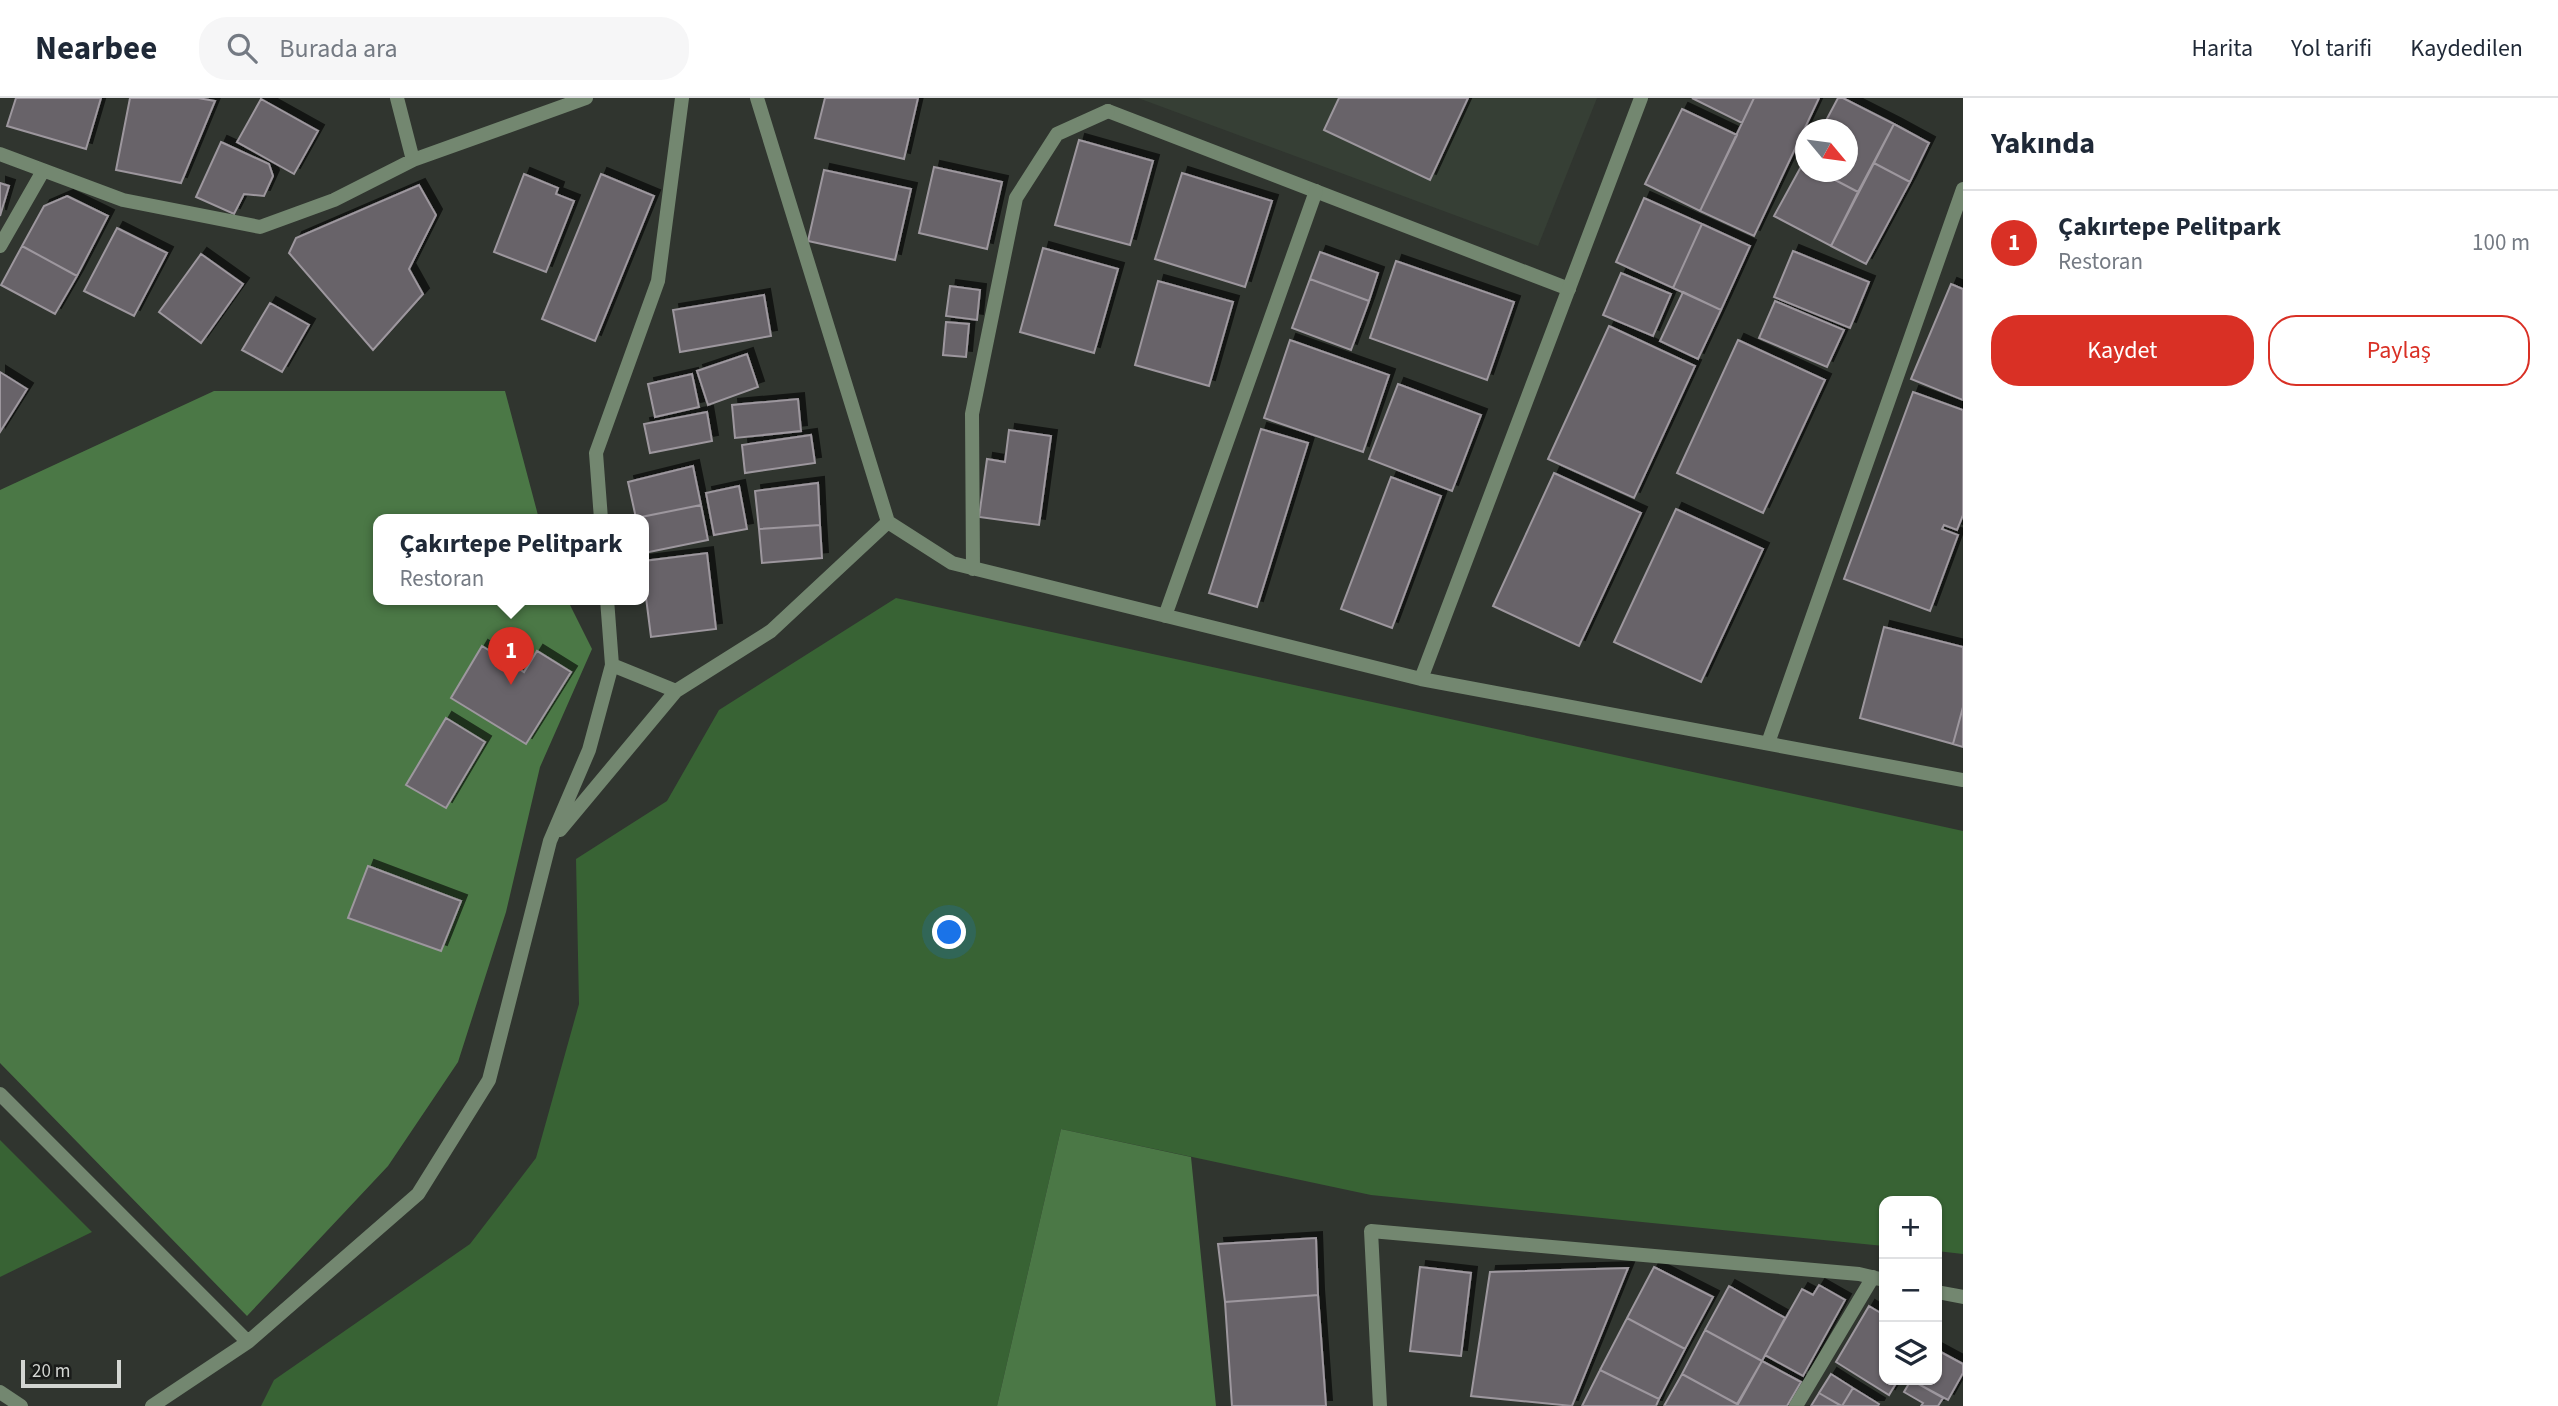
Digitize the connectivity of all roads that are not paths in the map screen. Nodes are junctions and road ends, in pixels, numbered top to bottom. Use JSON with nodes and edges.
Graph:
{"nodes":[{"id":1,"x":397,"y":98,"type":"edge"},
{"id":2,"x":586,"y":98,"type":"edge"},
{"id":3,"x":682,"y":98,"type":"edge"},
{"id":4,"x":757,"y":98,"type":"edge"},
{"id":5,"x":1642,"y":98,"type":"edge"},
{"id":6,"x":0,"y":154,"type":"edge"},
{"id":7,"x":413,"y":160,"type":"junction"},
{"id":8,"x":43,"y":171,"type":"junction"},
{"id":9,"x":1963,"y":189,"type":"edge"},
{"id":10,"x":1316,"y":191,"type":"junction"},
{"id":11,"x":0,"y":246,"type":"edge"},
{"id":12,"x":1569,"y":289,"type":"junction"},
{"id":13,"x":601,"y":514,"type":"edge"},
{"id":14,"x":888,"y":522,"type":"junction"},
{"id":15,"x":973,"y":569,"type":"junction"},
{"id":16,"x":607,"y":605,"type":"edge"},
{"id":17,"x":1165,"y":616,"type":"junction"},
{"id":18,"x":612,"y":665,"type":"junction"},
{"id":19,"x":1421,"y":679,"type":"junction"},
{"id":20,"x":676,"y":691,"type":"junction"},
{"id":21,"x":1769,"y":743,"type":"junction"},
{"id":22,"x":1963,"y":780,"type":"edge"},
{"id":23,"x":550,"y":841,"type":"junction"},
{"id":24,"x":0,"y":1094,"type":"edge"},
{"id":25,"x":1879,"y":1279,"type":"edge"},
{"id":26,"x":1942,"y":1293,"type":"edge"},
{"id":27,"x":1963,"y":1297,"type":"edge"},
{"id":28,"x":248,"y":1342,"type":"junction"},
{"id":29,"x":0,"y":1392,"type":"edge"},
{"id":30,"x":21,"y":1406,"type":"edge"},
{"id":31,"x":152,"y":1406,"type":"edge"},
{"id":32,"x":1380,"y":1406,"type":"edge"},
{"id":33,"x":1796,"y":1406,"type":"edge"}],
"edges":[{"from":1,"to":7,"type":"street"},
{"from":2,"to":7,"type":"street"},
{"from":3,"to":13,"type":"street"},
{"from":4,"to":14,"type":"street"},
{"from":5,"to":12,"type":"street"},
{"from":6,"to":8,"type":"street"},
{"from":7,"to":8,"type":"street"},
{"from":8,"to":11,"type":"street"},
{"from":9,"to":21,"type":"street"},
{"from":10,"to":12,"type":"street"},
{"from":10,"to":15,"type":"street"},
{"from":10,"to":17,"type":"street"},
{"from":12,"to":19,"type":"street"},
{"from":14,"to":15,"type":"street"},
{"from":14,"to":20,"type":"street"},
{"from":15,"to":17,"type":"street"},
{"from":16,"to":18,"type":"street"},
{"from":17,"to":19,"type":"street"},
{"from":18,"to":20,"type":"street"},
{"from":18,"to":23,"type":"street"},
{"from":19,"to":21,"type":"street"},
{"from":20,"to":23,"type":"street"},
{"from":21,"to":22,"type":"street"},
{"from":23,"to":28,"type":"street"},
{"from":24,"to":28,"type":"street"},
{"from":25,"to":32,"type":"street"},
{"from":25,"to":33,"type":"street"},
{"from":26,"to":27,"type":"street"},
{"from":28,"to":31,"type":"street"},
{"from":29,"to":30,"type":"street"}]}
